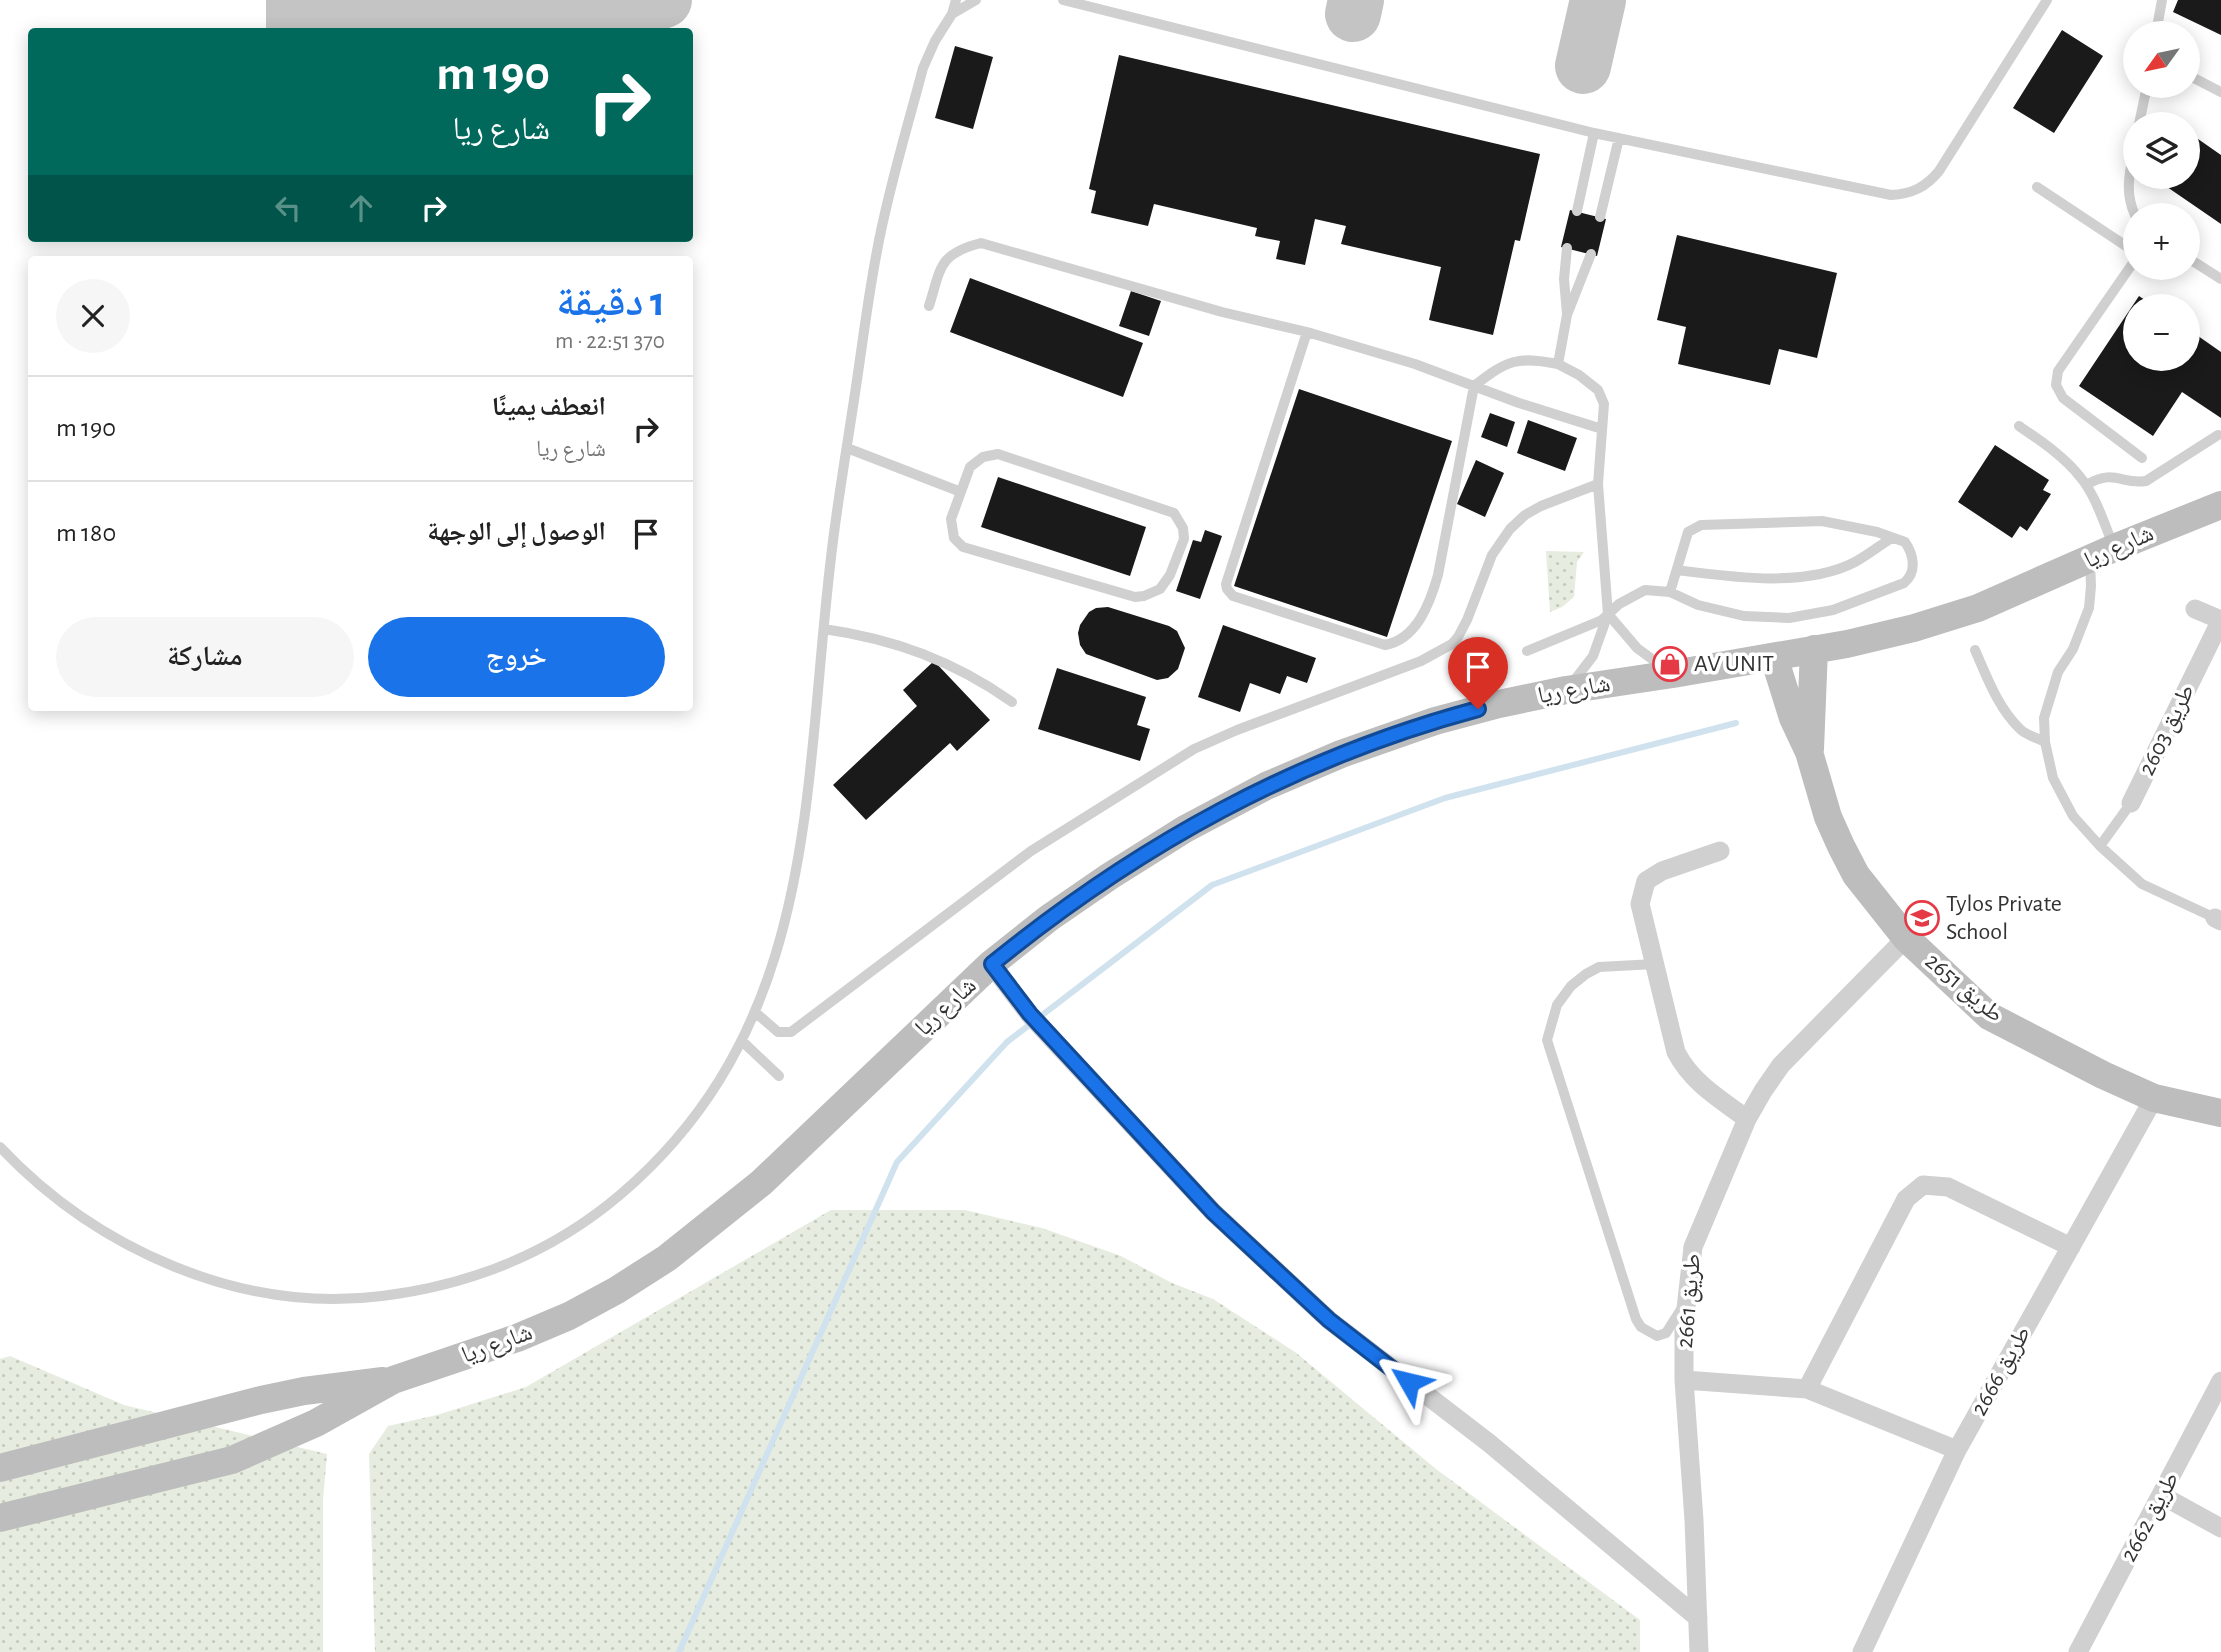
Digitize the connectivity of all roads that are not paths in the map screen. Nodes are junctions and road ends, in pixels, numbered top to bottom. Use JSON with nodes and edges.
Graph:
{"nodes":[{"id":1,"x":956,"y":0,"type":"edge"},
{"id":2,"x":976,"y":0,"type":"edge"},
{"id":3,"x":1063,"y":0,"type":"edge"},
{"id":4,"x":2047,"y":0,"type":"edge"},
{"id":5,"x":2162,"y":0,"type":"edge"},
{"id":6,"x":952,"y":14,"type":"junction"},
{"id":7,"x":2159,"y":21,"type":"edge"},
{"id":8,"x":2200,"y":81,"type":"edge"},
{"id":9,"x":2221,"y":92,"type":"edge"},
{"id":10,"x":1594,"y":133,"type":"junction"},
{"id":11,"x":1619,"y":138,"type":"junction"},
{"id":12,"x":2037,"y":187,"type":"dead end"},
{"id":13,"x":1577,"y":211,"type":"dead end"},
{"id":14,"x":1600,"y":217,"type":"dead end"},
{"id":15,"x":2123,"y":245,"type":"edge"},
{"id":16,"x":1567,"y":248,"type":"dead end"},
{"id":17,"x":1591,"y":254,"type":"dead end"},
{"id":18,"x":2200,"y":266,"type":"edge"},
{"id":19,"x":2123,"y":277,"type":"edge"},
{"id":20,"x":2221,"y":279,"type":"edge"},
{"id":21,"x":929,"y":306,"type":"dead end"},
{"id":22,"x":1567,"y":315,"type":"junction"},
{"id":23,"x":1307,"y":332,"type":"junction"},
{"id":24,"x":1558,"y":364,"type":"junction"},
{"id":25,"x":1475,"y":386,"type":"junction"},
{"id":26,"x":2019,"y":426,"type":"dead end"},
{"id":27,"x":1602,"y":429,"type":"junction"},
{"id":28,"x":2218,"y":435,"type":"dead end"},
{"id":29,"x":847,"y":448,"type":"junction"},
{"id":30,"x":2142,"y":458,"type":"dead end"},
{"id":31,"x":1598,"y":484,"type":"junction"},
{"id":32,"x":2086,"y":485,"type":"junction"},
{"id":33,"x":961,"y":492,"type":"junction"},
{"id":34,"x":2221,"y":505,"type":"edge"},
{"id":35,"x":1892,"y":538,"type":"junction"},
{"id":36,"x":2102,"y":554,"type":"junction"},
{"id":37,"x":1678,"y":570,"type":"junction"},
{"id":38,"x":1670,"y":592,"type":"junction"},
{"id":39,"x":2196,"y":609,"type":"dead end"},
{"id":40,"x":1608,"y":614,"type":"junction"},
{"id":41,"x":2221,"y":620,"type":"edge"},
{"id":42,"x":824,"y":629,"type":"junction"},
{"id":43,"x":1814,"y":649,"type":"junction"},
{"id":44,"x":1975,"y":650,"type":"dead end"},
{"id":45,"x":1527,"y":651,"type":"dead end"},
{"id":46,"x":1774,"y":657,"type":"junction"},
{"id":47,"x":1673,"y":674,"type":"junction"},
{"id":48,"x":1566,"y":690,"type":"junction"},
{"id":49,"x":1012,"y":702,"type":"dead end"},
{"id":50,"x":2045,"y":742,"type":"junction"},
{"id":51,"x":1809,"y":752,"type":"junction"},
{"id":52,"x":2131,"y":803,"type":"joint"},
{"id":53,"x":2100,"y":846,"type":"junction"},
{"id":54,"x":1720,"y":851,"type":"dead end"},
{"id":55,"x":2218,"y":920,"type":"edge"},
{"id":56,"x":1906,"y":938,"type":"junction"},
{"id":57,"x":992,"y":964,"type":"junction"},
{"id":58,"x":1655,"y":964,"type":"junction"},
{"id":59,"x":756,"y":1013,"type":"junction"},
{"id":60,"x":742,"y":1041,"type":"junction"},
{"id":61,"x":779,"y":1076,"type":"dead end"},
{"id":62,"x":2154,"y":1098,"type":"junction"},
{"id":63,"x":2221,"y":1113,"type":"edge"},
{"id":64,"x":1747,"y":1119,"type":"junction"},
{"id":65,"x":0,"y":1147,"type":"edge"},
{"id":66,"x":2071,"y":1247,"type":"junction"},
{"id":67,"x":1686,"y":1301,"type":"junction"},
{"id":68,"x":393,"y":1380,"type":"junction"},
{"id":69,"x":1684,"y":1380,"type":"junction"},
{"id":70,"x":2221,"y":1381,"type":"edge"},
{"id":71,"x":1807,"y":1389,"type":"junction"},
{"id":72,"x":1957,"y":1450,"type":"junction"},
{"id":73,"x":0,"y":1468,"type":"edge"},
{"id":74,"x":2161,"y":1495,"type":"junction"},
{"id":75,"x":0,"y":1518,"type":"edge"},
{"id":76,"x":2221,"y":1528,"type":"edge"},
{"id":77,"x":1698,"y":1618,"type":"junction"},
{"id":78,"x":1699,"y":1652,"type":"edge"},
{"id":79,"x":1862,"y":1652,"type":"edge"},
{"id":80,"x":2078,"y":1652,"type":"edge"}],
"edges":[{"from":1,"to":6,"type":"lane"},
{"from":2,"to":6,"type":"lane"},
{"from":3,"to":10,"type":"lane"},
{"from":4,"to":11,"type":"lane"},
{"from":5,"to":7,"type":"lane"},
{"from":6,"to":29,"type":"lane"},
{"from":8,"to":9,"type":"lane"},
{"from":10,"to":11,"type":"lane"},
{"from":10,"to":13,"type":"lane"},
{"from":11,"to":14,"type":"lane"},
{"from":12,"to":15,"type":"lane"},
{"from":16,"to":22,"type":"lane"},
{"from":17,"to":22,"type":"lane"},
{"from":18,"to":20,"type":"lane"},
{"from":19,"to":30,"type":"lane"},
{"from":21,"to":23,"type":"lane"},
{"from":22,"to":24,"type":"lane"},
{"from":23,"to":25,"type":"lane"},
{"from":23,"to":25,"type":"lane"},
{"from":24,"to":25,"type":"lane"},
{"from":24,"to":27,"type":"lane"},
{"from":25,"to":27,"type":"lane"},
{"from":26,"to":32,"type":"lane"},
{"from":27,"to":31,"type":"lane"},
{"from":28,"to":32,"type":"lane"},
{"from":29,"to":33,"type":"lane"},
{"from":29,"to":42,"type":"lane"},
{"from":31,"to":40,"type":"lane"},
{"from":31,"to":59,"type":"lane"},
{"from":32,"to":36,"type":"lane"},
{"from":33,"to":33,"type":"lane"},
{"from":34,"to":36,"type":"main road","name":"شارع ريا"},
{"from":35,"to":37,"type":"lane"},
{"from":35,"to":37,"type":"lane"},
{"from":35,"to":38,"type":"lane"},
{"from":36,"to":43,"type":"main road","name":"شارع ريا"},
{"from":36,"to":50,"type":"lane"},
{"from":37,"to":38,"type":"lane"},
{"from":38,"to":40,"type":"lane"},
{"from":39,"to":41,"type":"street","name":"طريق 2603"},
{"from":40,"to":45,"type":"lane"},
{"from":40,"to":47,"type":"lane"},
{"from":40,"to":48,"type":"lane"},
{"from":41,"to":52,"type":"street","name":"طريق 2603"},
{"from":42,"to":49,"type":"lane"},
{"from":42,"to":59,"type":"lane"},
{"from":43,"to":46,"type":"main road","name":"شارع ريا"},
{"from":43,"to":51,"type":"main road","name":"طريق 2651"},
{"from":44,"to":50,"type":"lane"},
{"from":46,"to":47,"type":"main road","name":"شارع ريا"},
{"from":46,"to":51,"type":"main road","name":"طريق 2651"},
{"from":47,"to":48,"type":"main road","name":"شارع ريا"},
{"from":48,"to":57,"type":"main road","name":"شارع ريا"},
{"from":50,"to":53,"type":"lane"},
{"from":51,"to":56,"type":"main road","name":"طريق 2651"},
{"from":52,"to":53,"type":"lane"},
{"from":53,"to":55,"type":"lane"},
{"from":54,"to":58,"type":"street"},
{"from":56,"to":62,"type":"main road","name":"طريق 2651"},
{"from":56,"to":64,"type":"street","name":"طريق 2661"},
{"from":57,"to":68,"type":"main road","name":"شارع ريا"},
{"from":57,"to":77,"type":"street"},
{"from":58,"to":64,"type":"street"},
{"from":58,"to":67,"type":"lane"},
{"from":59,"to":60,"type":"lane"},
{"from":60,"to":61,"type":"lane"},
{"from":60,"to":65,"type":"lane"},
{"from":62,"to":63,"type":"main road","name":"طريق 2651"},
{"from":62,"to":66,"type":"street","name":"طريق 2666"},
{"from":64,"to":67,"type":"street","name":"طريق 2661"},
{"from":66,"to":71,"type":"street"},
{"from":66,"to":72,"type":"street","name":"طريق 2666"},
{"from":67,"to":69,"type":"street","name":"طريق 2661"},
{"from":68,"to":73,"type":"main road"},
{"from":68,"to":75,"type":"main road"},
{"from":69,"to":71,"type":"street"},
{"from":69,"to":77,"type":"street","name":"طريق 2661"},
{"from":70,"to":74,"type":"street","name":"طريق 2662"},
{"from":71,"to":72,"type":"street"},
{"from":72,"to":79,"type":"street","name":"طريق 2666"},
{"from":74,"to":76,"type":"street"},
{"from":74,"to":80,"type":"street","name":"طريق 2662"},
{"from":77,"to":78,"type":"street","name":"طريق 2661"}]}
